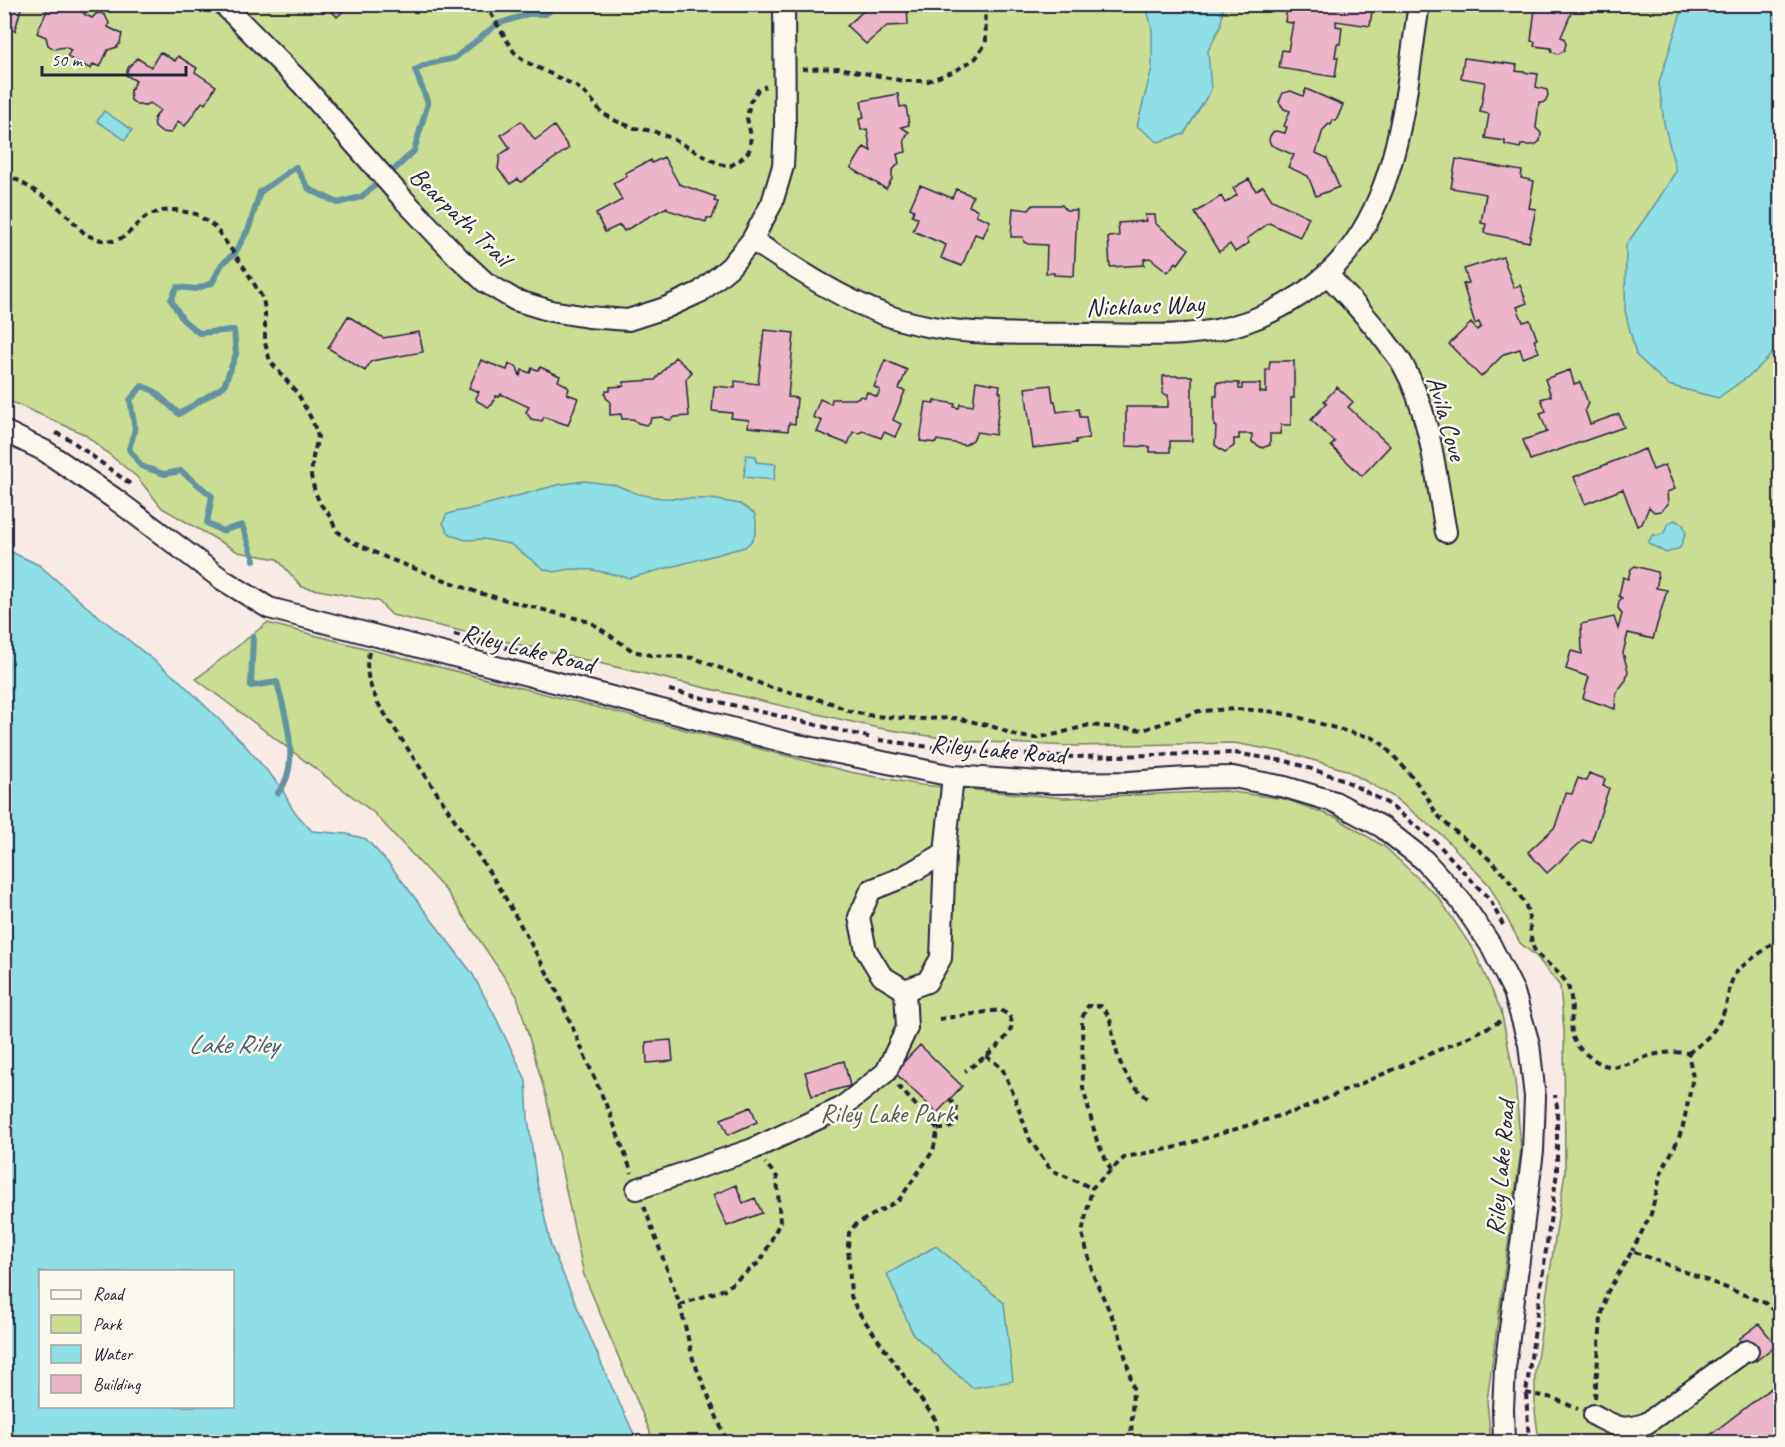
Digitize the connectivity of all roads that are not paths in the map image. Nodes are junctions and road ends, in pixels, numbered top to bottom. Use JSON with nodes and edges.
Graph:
{"nodes":[{"id":1,"x":223,"y":4,"type":"edge"},
{"id":2,"x":784,"y":4,"type":"edge"},
{"id":3,"x":1419,"y":4,"type":"edge"},
{"id":4,"x":752,"y":240,"type":"junction"},
{"id":5,"x":1327,"y":274,"type":"junction"},
{"id":6,"x":4,"y":431,"type":"edge"},
{"id":7,"x":1446,"y":532,"type":"dead end"},
{"id":8,"x":953,"y":776,"type":"junction"},
{"id":9,"x":945,"y":853,"type":"junction"},
{"id":10,"x":905,"y":990,"type":"junction"},
{"id":11,"x":637,"y":1189,"type":"road end"},
{"id":12,"x":1748,"y":1351,"type":"dead end"},
{"id":13,"x":1594,"y":1415,"type":"road end"},
{"id":14,"x":1504,"y":1443,"type":"edge"}],
"edges":[{"from":1,"to":4,"type":"street","name":"Bearpath Trail"},
{"from":2,"to":4,"type":"street","name":"Bearpath Trail"},
{"from":3,"to":5,"type":"street","name":"Nicklaus Way"},
{"from":4,"to":5,"type":"street","name":"Nicklaus Way"},
{"from":5,"to":7,"type":"street","name":"Avila Cove"},
{"from":6,"to":8,"type":"street","name":"Riley Lake Road"},
{"from":8,"to":9,"type":"street"},
{"from":8,"to":14,"type":"street","name":"Riley Lake Road"},
{"from":9,"to":10,"type":"street"},
{"from":9,"to":10,"type":"street"},
{"from":10,"to":11,"type":"street"},
{"from":12,"to":13,"type":"street"}]}
